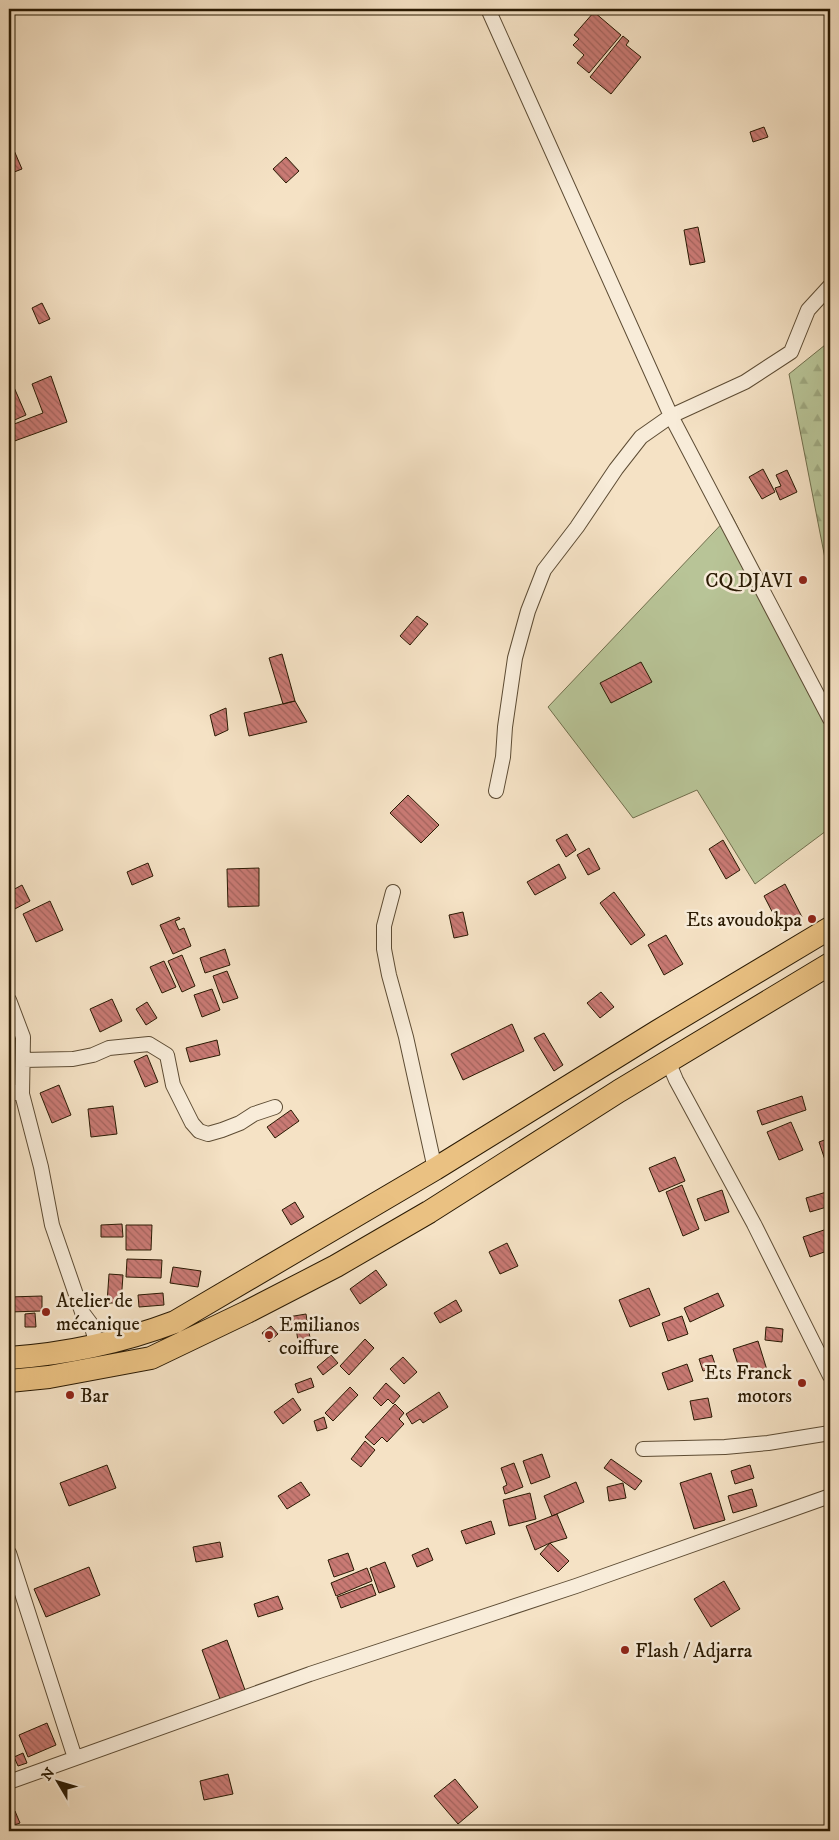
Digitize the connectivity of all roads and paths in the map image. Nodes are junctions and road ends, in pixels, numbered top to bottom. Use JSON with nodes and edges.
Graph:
{"nodes":[{"id":1,"x":488,"y":9,"type":"edge"},
{"id":2,"x":830,"y":286,"type":"edge"},
{"id":3,"x":671,"y":416,"type":"junction"},
{"id":4,"x":830,"y":718,"type":"edge"},
{"id":5,"x":496,"y":791,"type":"dead end"},
{"id":6,"x":393,"y":892,"type":"dead end"},
{"id":7,"x":830,"y":928,"type":"edge"},
{"id":8,"x":830,"y":964,"type":"edge"},
{"id":9,"x":9,"y":1000,"type":"edge"},
{"id":10,"x":22,"y":1060,"type":"junction"},
{"id":11,"x":668,"y":1061,"type":"junction"},
{"id":12,"x":15,"y":1093,"type":"edge"},
{"id":13,"x":274,"y":1107,"type":"dead end"},
{"id":14,"x":435,"y":1169,"type":"junction"},
{"id":15,"x":96,"y":1344,"type":"junction"},
{"id":16,"x":9,"y":1358,"type":"edge"},
{"id":17,"x":830,"y":1373,"type":"edge"},
{"id":18,"x":9,"y":1381,"type":"edge"},
{"id":19,"x":830,"y":1433,"type":"edge"},
{"id":20,"x":643,"y":1449,"type":"dead end"},
{"id":21,"x":830,"y":1496,"type":"edge"},
{"id":22,"x":9,"y":1553,"type":"edge"},
{"id":23,"x":75,"y":1758,"type":"junction"},
{"id":24,"x":9,"y":1782,"type":"edge"}],
"edges":[{"from":1,"to":3,"type":"street"},
{"from":2,"to":3,"type":"street"},
{"from":3,"to":4,"type":"street"},
{"from":3,"to":5,"type":"street"},
{"from":6,"to":14,"type":"street"},
{"from":7,"to":14,"type":"main road"},
{"from":8,"to":11,"type":"main road"},
{"from":9,"to":10,"type":"street"},
{"from":10,"to":12,"type":"street"},
{"from":10,"to":13,"type":"street"},
{"from":11,"to":17,"type":"street"},
{"from":11,"to":18,"type":"main road"},
{"from":12,"to":15,"type":"street"},
{"from":14,"to":15,"type":"main road"},
{"from":15,"to":16,"type":"main road"},
{"from":19,"to":20,"type":"street"},
{"from":21,"to":23,"type":"street"},
{"from":22,"to":23,"type":"street"},
{"from":23,"to":24,"type":"street"}]}
